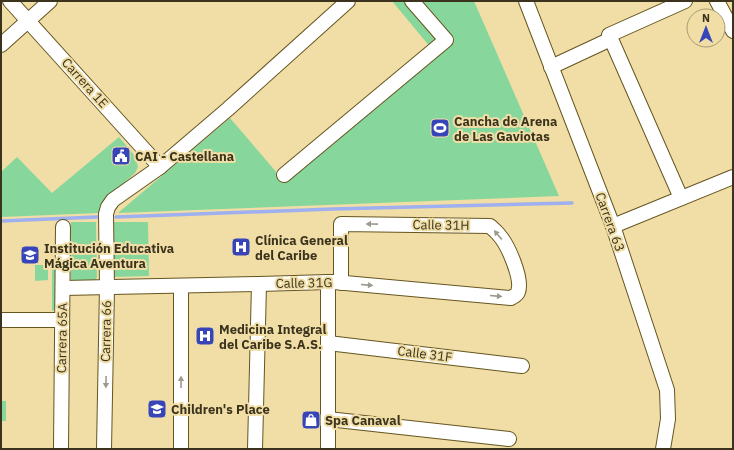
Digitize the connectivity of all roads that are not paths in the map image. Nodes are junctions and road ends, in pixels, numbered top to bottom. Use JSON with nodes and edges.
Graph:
{"nodes":[{"id":1,"x":10,"y":1,"type":"edge"},
{"id":2,"x":50,"y":1,"type":"edge"},
{"id":3,"x":348,"y":1,"type":"edge"},
{"id":4,"x":412,"y":1,"type":"edge"},
{"id":5,"x":526,"y":1,"type":"edge"},
{"id":6,"x":685,"y":1,"type":"edge"},
{"id":7,"x":717,"y":1,"type":"edge"},
{"id":8,"x":28,"y":20,"type":"junction"},
{"id":9,"x":733,"y":31,"type":"edge"},
{"id":10,"x":611,"y":39,"type":"junction"},
{"id":11,"x":1,"y":45,"type":"edge"},
{"id":12,"x":551,"y":67,"type":"junction"},
{"id":13,"x":160,"y":167,"type":"junction"},
{"id":14,"x":284,"y":175,"type":"dead end"},
{"id":15,"x":733,"y":177,"type":"edge"},
{"id":16,"x":681,"y":198,"type":"junction"},
{"id":17,"x":613,"y":226,"type":"junction"},
{"id":18,"x":63,"y":227,"type":"dead end"},
{"id":19,"x":516,"y":269,"type":"joint"},
{"id":20,"x":335,"y":282,"type":"junction"},
{"id":21,"x":259,"y":284,"type":"junction"},
{"id":22,"x":181,"y":286,"type":"junction"},
{"id":23,"x":107,"y":287,"type":"junction"},
{"id":24,"x":63,"y":288,"type":"junction"},
{"id":25,"x":1,"y":320,"type":"edge"},
{"id":26,"x":62,"y":320,"type":"junction"},
{"id":27,"x":328,"y":343,"type":"junction"},
{"id":28,"x":522,"y":366,"type":"dead end"},
{"id":29,"x":328,"y":419,"type":"junction"},
{"id":30,"x":509,"y":439,"type":"dead end"},
{"id":31,"x":61,"y":449,"type":"edge"},
{"id":32,"x":104,"y":449,"type":"edge"},
{"id":33,"x":181,"y":449,"type":"edge"},
{"id":34,"x":255,"y":449,"type":"edge"},
{"id":35,"x":328,"y":449,"type":"edge"},
{"id":36,"x":663,"y":449,"type":"edge"}],
"edges":[{"from":1,"to":8,"type":"street","name":"Carrera 1E"},
{"from":2,"to":8,"type":"street"},
{"from":3,"to":13,"type":"street"},
{"from":4,"to":14,"type":"street"},
{"from":5,"to":12,"type":"street","name":"Carrera 63"},
{"from":6,"to":10,"type":"street"},
{"from":7,"to":9,"type":"street"},
{"from":8,"to":11,"type":"street"},
{"from":8,"to":13,"type":"street","name":"Carrera 1E"},
{"from":10,"to":12,"type":"street"},
{"from":10,"to":16,"type":"street"},
{"from":12,"to":17,"type":"street","name":"Carrera 63"},
{"from":13,"to":23,"type":"street","name":"Carrera 66"},
{"from":15,"to":16,"type":"street"},
{"from":16,"to":17,"type":"street"},
{"from":17,"to":36,"type":"street","name":"Carrera 63"},
{"from":18,"to":24,"type":"street","name":"Carrera 65A"},
{"from":20,"to":19,"type":"street","name":"Calle 31G","one_way":true},
{"from":19,"to":20,"type":"street","name":"Calle 31H","one_way":true},
{"from":20,"to":21,"type":"street","name":"Calle 31G"},
{"from":20,"to":27,"type":"street"},
{"from":21,"to":22,"type":"street","name":"Calle 31G"},
{"from":21,"to":34,"type":"street"},
{"from":22,"to":23,"type":"street","name":"Calle 31G"},
{"from":33,"to":22,"type":"street","one_way":true},
{"from":23,"to":24,"type":"street","name":"Calle 31G"},
{"from":23,"to":32,"type":"street","name":"Carrera 66","one_way":true},
{"from":24,"to":26,"type":"street","name":"Carrera 65A"},
{"from":25,"to":26,"type":"street"},
{"from":26,"to":31,"type":"street","name":"Carrera 65A"},
{"from":27,"to":28,"type":"street","name":"Calle 31F"},
{"from":27,"to":29,"type":"street"},
{"from":29,"to":30,"type":"street"},
{"from":29,"to":35,"type":"street"}]}
